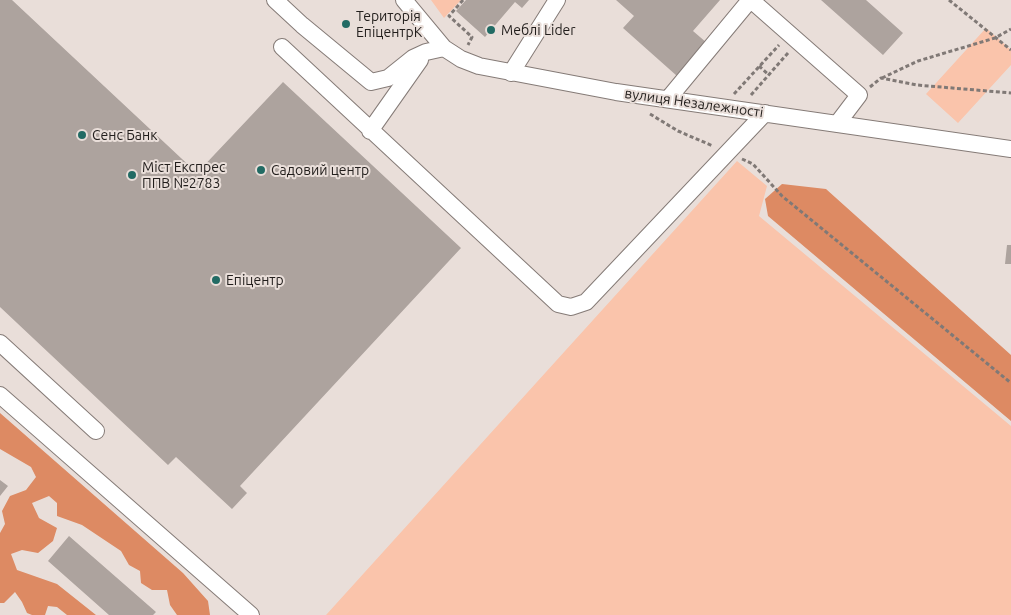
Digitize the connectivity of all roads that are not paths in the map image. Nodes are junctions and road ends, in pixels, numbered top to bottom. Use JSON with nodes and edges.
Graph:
{"nodes":[{"id":1,"x":275,"y":0,"type":"edge"},
{"id":2,"x":404,"y":0,"type":"edge"},
{"id":3,"x":557,"y":0,"type":"edge"},
{"id":4,"x":751,"y":0,"type":"edge"},
{"id":5,"x":282,"y":47,"type":"dead end"},
{"id":6,"x":444,"y":48,"type":"junction"},
{"id":7,"x":426,"y":52,"type":"junction"},
{"id":8,"x":511,"y":73,"type":"junction"},
{"id":9,"x":668,"y":99,"type":"junction"},
{"id":10,"x":765,"y":113,"type":"junction"},
{"id":11,"x":837,"y":124,"type":"junction"},
{"id":12,"x":370,"y":130,"type":"junction"},
{"id":13,"x":1011,"y":149,"type":"edge"},
{"id":14,"x":0,"y":343,"type":"edge"},
{"id":15,"x":0,"y":395,"type":"edge"},
{"id":16,"x":96,"y":431,"type":"dead end"},
{"id":17,"x":251,"y":615,"type":"edge"}],
"edges":[{"from":1,"to":7,"type":"street"},
{"from":2,"to":6,"type":"street","name":"вулиця Незалежності"},
{"from":3,"to":8,"type":"street"},
{"from":4,"to":9,"type":"street"},
{"from":4,"to":11,"type":"street"},
{"from":5,"to":12,"type":"street"},
{"from":6,"to":7,"type":"street"},
{"from":6,"to":8,"type":"street","name":"вулиця Незалежності"},
{"from":7,"to":12,"type":"street"},
{"from":8,"to":9,"type":"street","name":"вулиця Незалежності"},
{"from":9,"to":10,"type":"street","name":"вулиця Незалежності"},
{"from":10,"to":11,"type":"street","name":"вулиця Незалежності"},
{"from":10,"to":12,"type":"street"},
{"from":11,"to":13,"type":"street","name":"вулиця Незалежності"},
{"from":14,"to":16,"type":"street"},
{"from":15,"to":17,"type":"street"}]}
